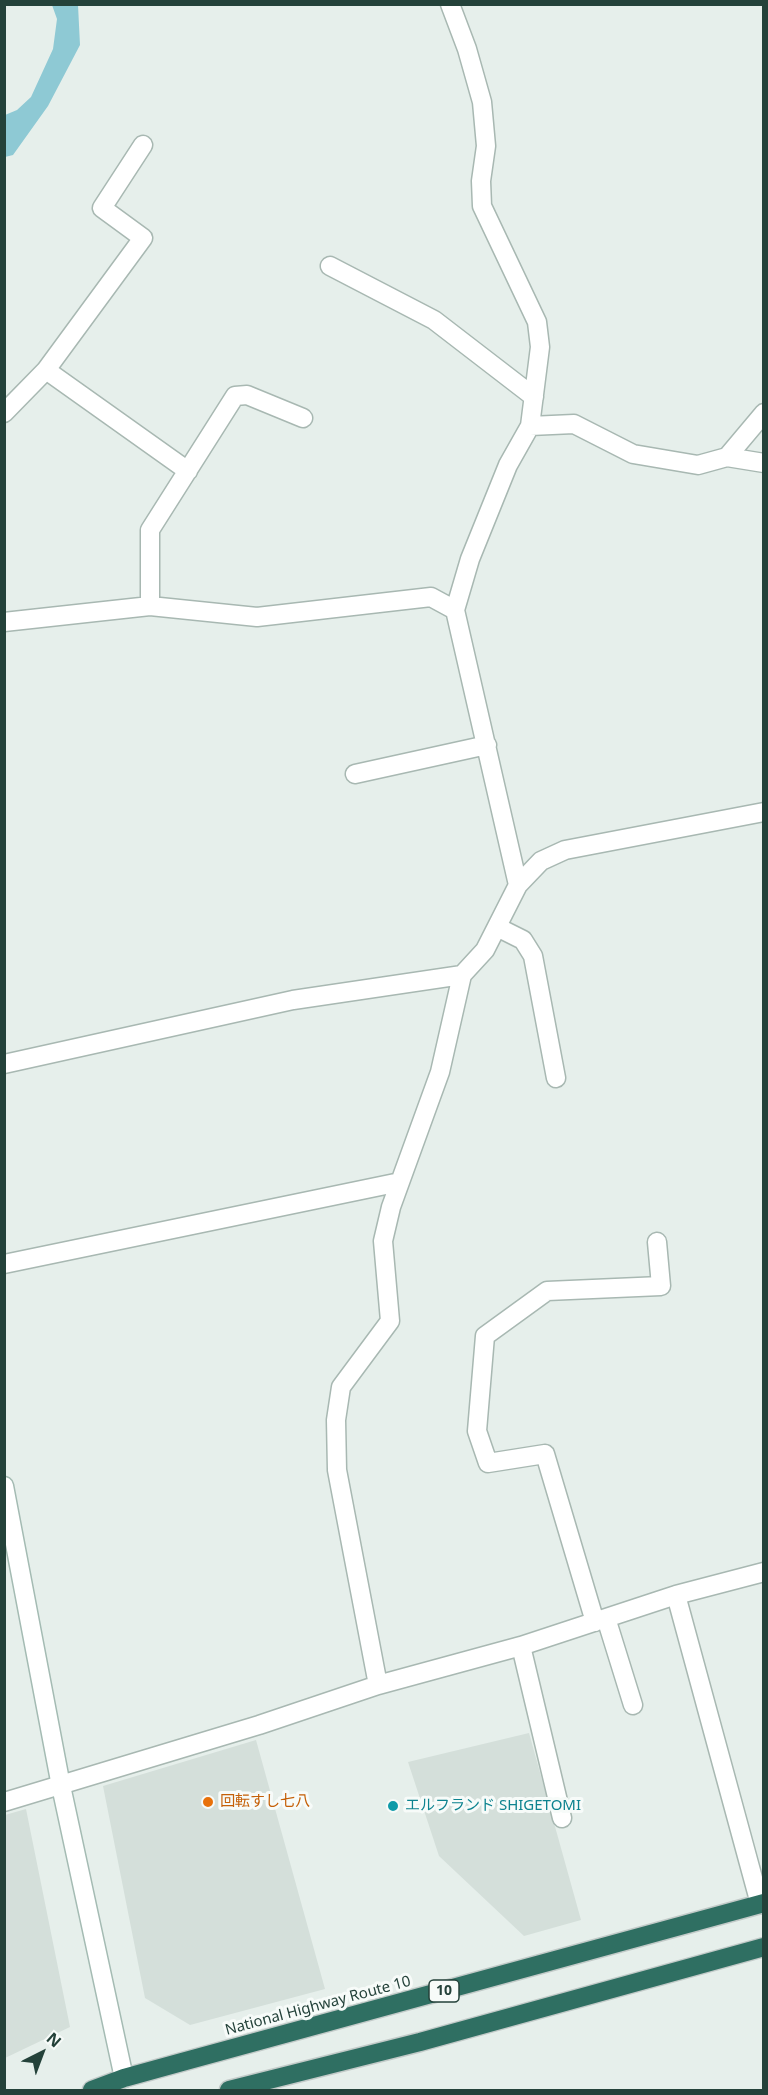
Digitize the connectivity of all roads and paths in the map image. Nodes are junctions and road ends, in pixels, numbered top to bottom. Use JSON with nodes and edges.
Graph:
{"nodes":[{"id":1,"x":450,"y":4,"type":"edge"},
{"id":2,"x":143,"y":145,"type":"dead end"},
{"id":3,"x":330,"y":266,"type":"dead end"},
{"id":4,"x":46,"y":370,"type":"junction"},
{"id":5,"x":534,"y":397,"type":"junction"},
{"id":6,"x":4,"y":412,"type":"edge"},
{"id":7,"x":764,"y":413,"type":"edge"},
{"id":8,"x":303,"y":418,"type":"dead end"},
{"id":9,"x":530,"y":426,"type":"junction"},
{"id":10,"x":727,"y":457,"type":"junction"},
{"id":11,"x":764,"y":464,"type":"edge"},
{"id":12,"x":189,"y":471,"type":"junction"},
{"id":13,"x":150,"y":606,"type":"junction"},
{"id":14,"x":455,"y":610,"type":"junction"},
{"id":15,"x":4,"y":622,"type":"edge"},
{"id":16,"x":487,"y":745,"type":"junction"},
{"id":17,"x":355,"y":774,"type":"dead end"},
{"id":18,"x":764,"y":812,"type":"edge"},
{"id":19,"x":518,"y":885,"type":"junction"},
{"id":20,"x":497,"y":927,"type":"junction"},
{"id":21,"x":462,"y":975,"type":"junction"},
{"id":22,"x":4,"y":1064,"type":"edge"},
{"id":23,"x":556,"y":1078,"type":"dead end"},
{"id":24,"x":400,"y":1182,"type":"junction"},
{"id":25,"x":657,"y":1242,"type":"dead end"},
{"id":26,"x":4,"y":1264,"type":"edge"},
{"id":27,"x":4,"y":1486,"type":"edge"},
{"id":28,"x":764,"y":1572,"type":"edge"},
{"id":29,"x":676,"y":1595,"type":"junction"},
{"id":30,"x":600,"y":1620,"type":"junction"},
{"id":31,"x":521,"y":1646,"type":"junction"},
{"id":32,"x":378,"y":1685,"type":"junction"},
{"id":33,"x":633,"y":1705,"type":"dead end"},
{"id":34,"x":61,"y":1786,"type":"junction"},
{"id":35,"x":4,"y":1802,"type":"edge"},
{"id":36,"x":562,"y":1818,"type":"dead end"},
{"id":37,"x":762,"y":1904,"type":"edge"},
{"id":38,"x":764,"y":1947,"type":"edge"},
{"id":39,"x":123,"y":2084,"type":"edge"},
{"id":40,"x":92,"y":2091,"type":"edge"},
{"id":41,"x":229,"y":2091,"type":"edge"}],
"edges":[{"from":1,"to":5,"type":"street"},
{"from":2,"to":4,"type":"street"},
{"from":3,"to":5,"type":"street"},
{"from":4,"to":6,"type":"street"},
{"from":4,"to":12,"type":"street"},
{"from":5,"to":9,"type":"street"},
{"from":7,"to":10,"type":"street"},
{"from":8,"to":12,"type":"street"},
{"from":9,"to":10,"type":"street"},
{"from":9,"to":14,"type":"street"},
{"from":10,"to":11,"type":"street"},
{"from":12,"to":13,"type":"street"},
{"from":13,"to":14,"type":"street"},
{"from":13,"to":15,"type":"street"},
{"from":14,"to":16,"type":"street"},
{"from":16,"to":17,"type":"street"},
{"from":16,"to":19,"type":"street"},
{"from":18,"to":19,"type":"street"},
{"from":19,"to":20,"type":"street"},
{"from":20,"to":21,"type":"street"},
{"from":20,"to":23,"type":"street"},
{"from":21,"to":22,"type":"street"},
{"from":21,"to":24,"type":"street"},
{"from":24,"to":26,"type":"street"},
{"from":24,"to":32,"type":"street"},
{"from":25,"to":30,"type":"street"},
{"from":27,"to":34,"type":"street"},
{"from":28,"to":29,"type":"street"},
{"from":29,"to":30,"type":"street"},
{"from":29,"to":37,"type":"street"},
{"from":30,"to":31,"type":"street"},
{"from":30,"to":33,"type":"street"},
{"from":31,"to":32,"type":"street"},
{"from":31,"to":36,"type":"street"},
{"from":32,"to":34,"type":"street"},
{"from":34,"to":35,"type":"street"},
{"from":34,"to":39,"type":"street"},
{"from":37,"to":39,"type":"highway","name":"National Highway Route 10","number":"10"},
{"from":38,"to":41,"type":"highway"},
{"from":39,"to":40,"type":"highway","name":"National Highway Route 10","number":"10"}]}
